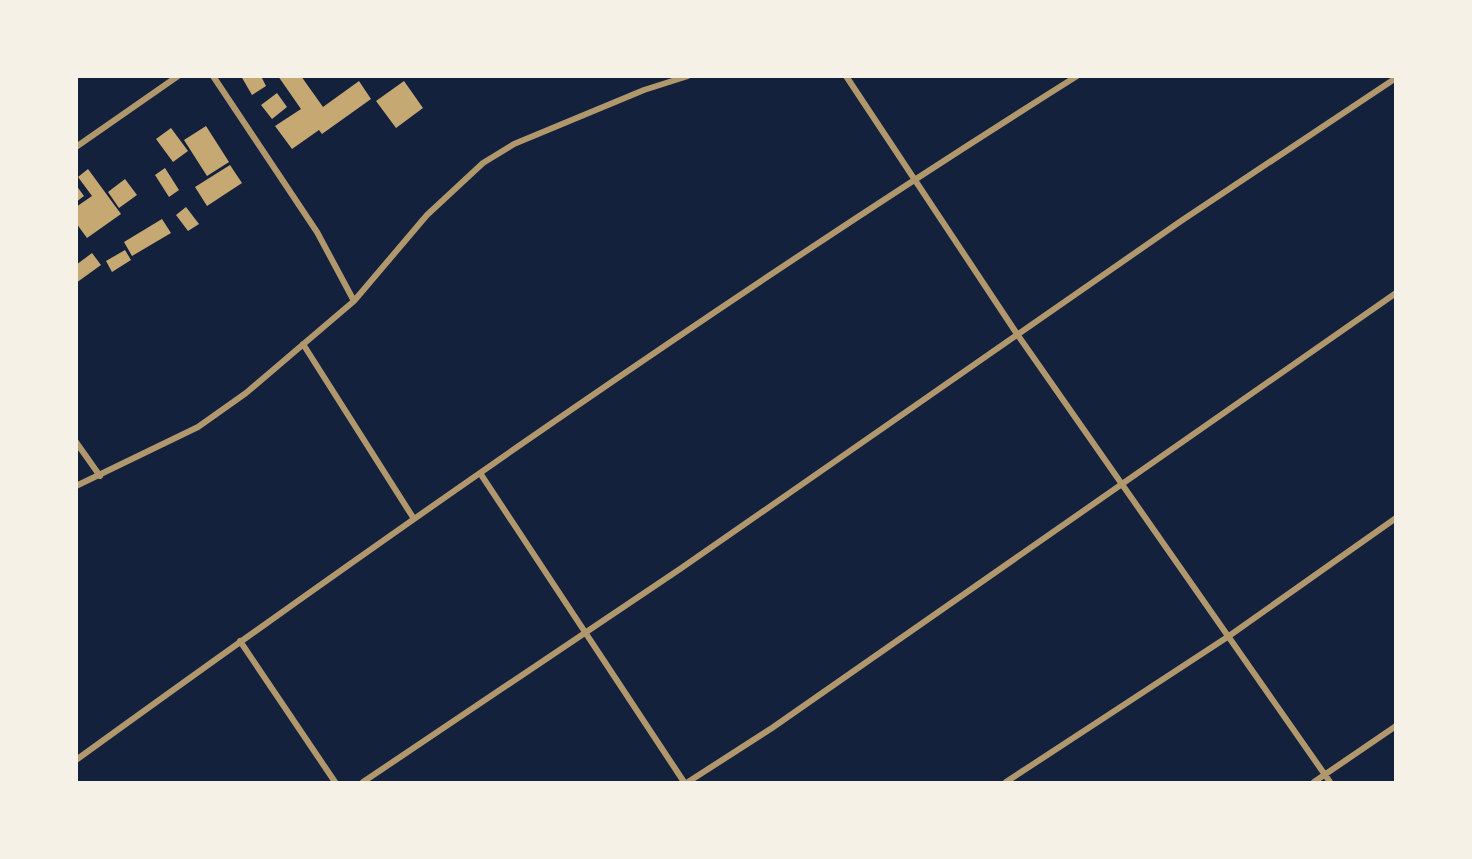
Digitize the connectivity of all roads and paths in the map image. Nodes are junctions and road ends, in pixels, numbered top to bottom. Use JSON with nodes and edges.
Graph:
{"nodes":[{"id":1,"x":178,"y":76,"type":"edge"},
{"id":2,"x":213,"y":76,"type":"edge"},
{"id":3,"x":688,"y":76,"type":"edge"},
{"id":4,"x":846,"y":76,"type":"edge"},
{"id":5,"x":1077,"y":76,"type":"edge"},
{"id":6,"x":1395,"y":78,"type":"edge"},
{"id":7,"x":76,"y":147,"type":"edge"},
{"id":8,"x":914,"y":179,"type":"junction"},
{"id":9,"x":1395,"y":293,"type":"edge"},
{"id":10,"x":354,"y":301,"type":"junction"},
{"id":11,"x":1017,"y":334,"type":"junction"},
{"id":12,"x":303,"y":344,"type":"junction"},
{"id":13,"x":76,"y":442,"type":"edge"},
{"id":14,"x":480,"y":473,"type":"junction"},
{"id":15,"x":100,"y":476,"type":"junction"},
{"id":16,"x":1121,"y":483,"type":"junction"},
{"id":17,"x":76,"y":486,"type":"edge"},
{"id":18,"x":1395,"y":518,"type":"edge"},
{"id":19,"x":414,"y":519,"type":"junction"},
{"id":20,"x":585,"y":630,"type":"junction"},
{"id":21,"x":1229,"y":636,"type":"junction"},
{"id":22,"x":240,"y":641,"type":"junction"},
{"id":23,"x":1395,"y":726,"type":"edge"},
{"id":24,"x":76,"y":760,"type":"edge"},
{"id":25,"x":1325,"y":775,"type":"junction"},
{"id":26,"x":335,"y":783,"type":"edge"},
{"id":27,"x":363,"y":783,"type":"edge"},
{"id":28,"x":686,"y":783,"type":"edge"},
{"id":29,"x":1006,"y":783,"type":"edge"},
{"id":30,"x":1314,"y":783,"type":"edge"},
{"id":31,"x":1330,"y":783,"type":"edge"}],
"edges":[{"from":1,"to":7,"type":"street"},
{"from":2,"to":10,"type":"street"},
{"from":3,"to":10,"type":"street"},
{"from":4,"to":8,"type":"street"},
{"from":5,"to":8,"type":"street"},
{"from":6,"to":11,"type":"street"},
{"from":8,"to":11,"type":"street"},
{"from":8,"to":14,"type":"street"},
{"from":9,"to":16,"type":"street"},
{"from":10,"to":12,"type":"street"},
{"from":11,"to":16,"type":"street"},
{"from":11,"to":20,"type":"street"},
{"from":12,"to":15,"type":"street"},
{"from":12,"to":19,"type":"street"},
{"from":13,"to":15,"type":"street"},
{"from":14,"to":19,"type":"street"},
{"from":14,"to":20,"type":"street"},
{"from":15,"to":17,"type":"street"},
{"from":16,"to":21,"type":"street"},
{"from":16,"to":28,"type":"street"},
{"from":18,"to":21,"type":"street"},
{"from":19,"to":22,"type":"street"},
{"from":20,"to":27,"type":"street"},
{"from":20,"to":28,"type":"street"},
{"from":21,"to":25,"type":"street"},
{"from":21,"to":29,"type":"street"},
{"from":22,"to":24,"type":"street"},
{"from":22,"to":26,"type":"street"},
{"from":23,"to":25,"type":"street"},
{"from":25,"to":30,"type":"street"},
{"from":25,"to":31,"type":"street"}]}
